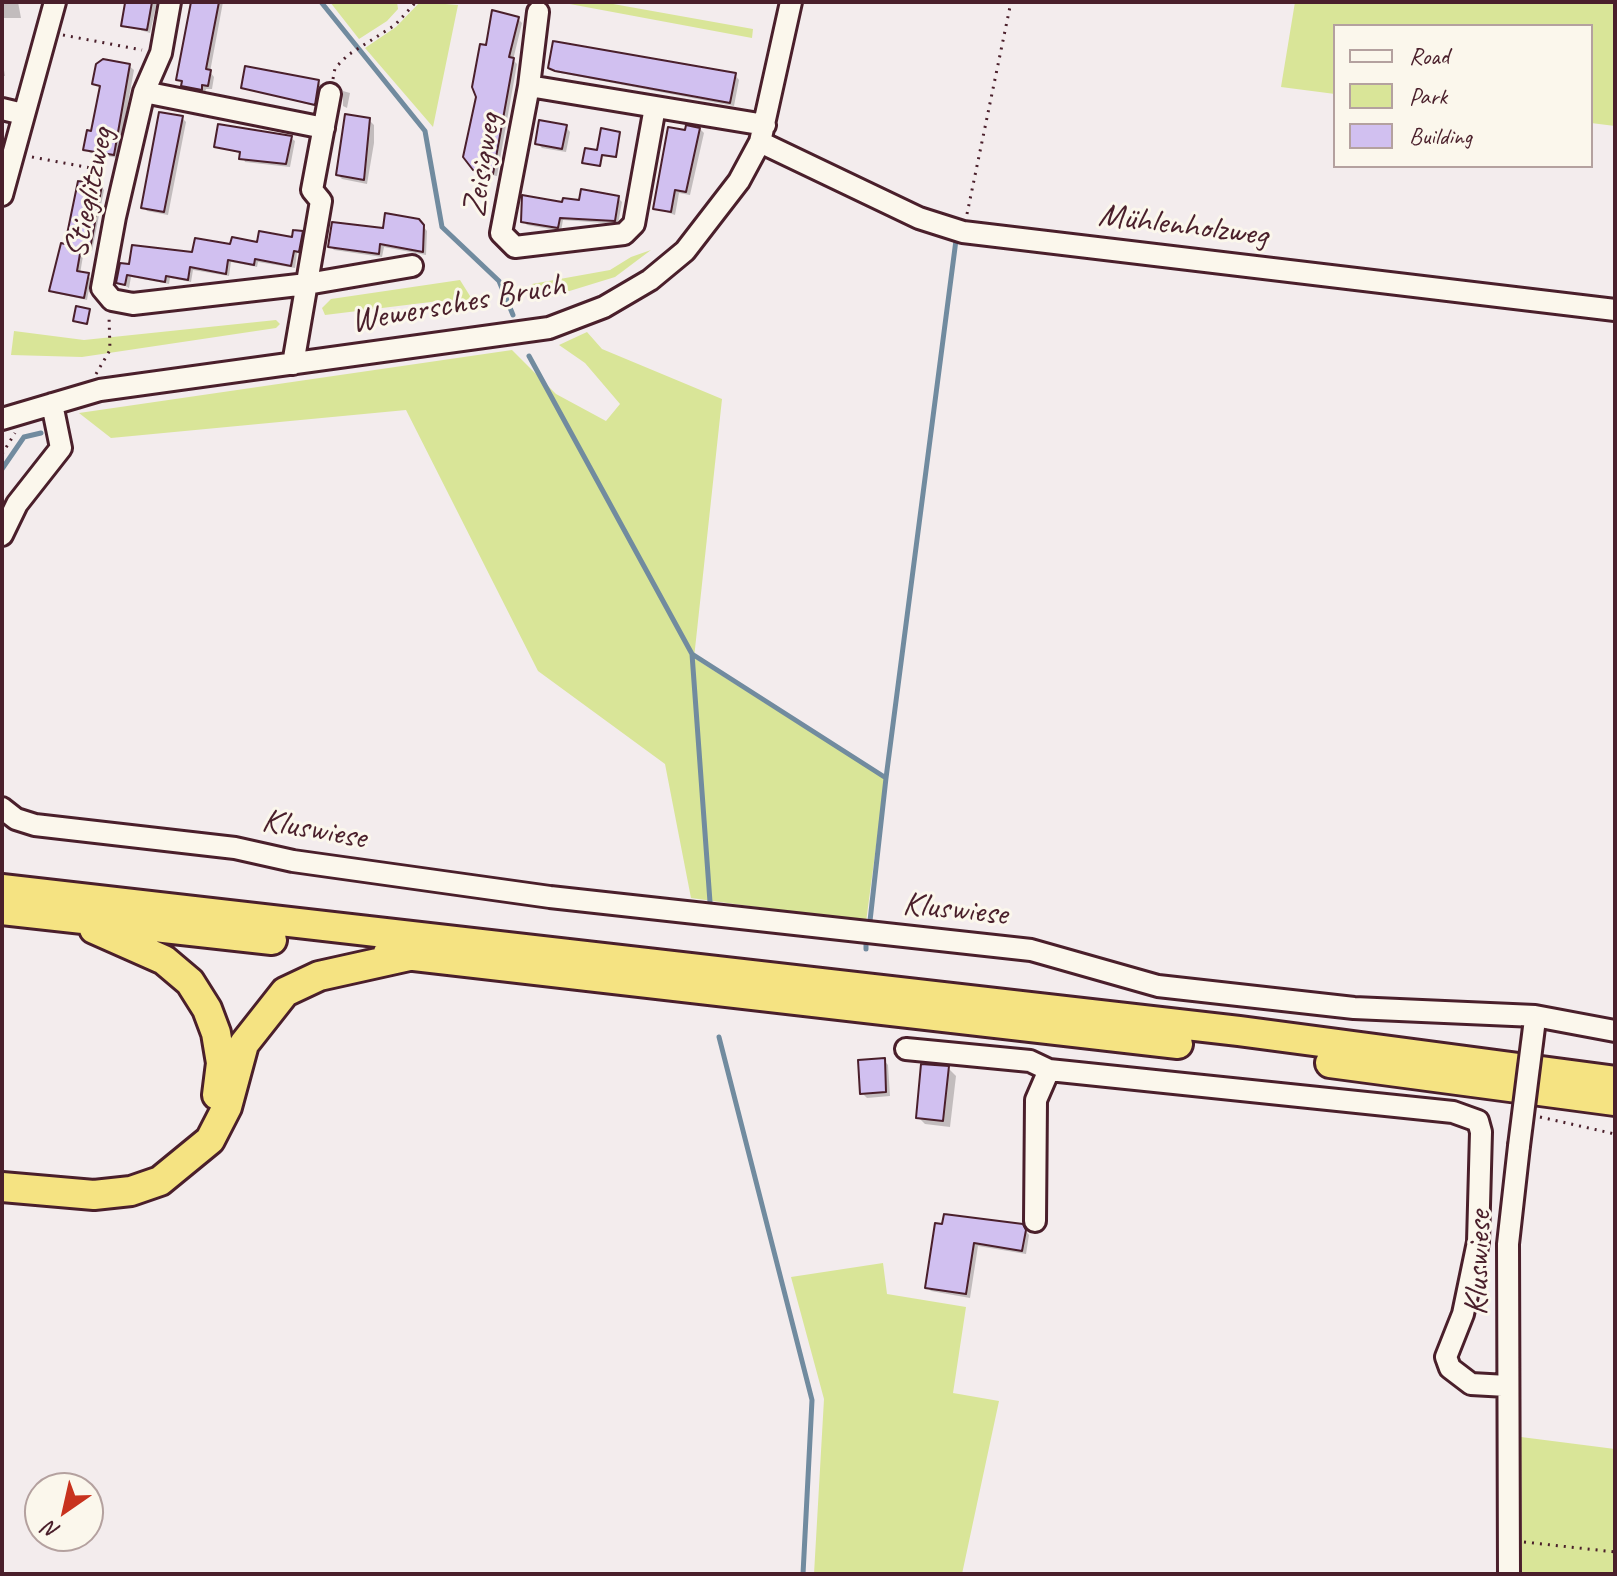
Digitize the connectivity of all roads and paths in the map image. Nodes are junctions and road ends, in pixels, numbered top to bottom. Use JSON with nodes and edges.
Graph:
{"nodes":[{"id":1,"x":55,"y":2,"type":"edge"},
{"id":2,"x":170,"y":2,"type":"edge"},
{"id":3,"x":416,"y":2,"type":"edge"},
{"id":4,"x":791,"y":2,"type":"edge"},
{"id":5,"x":1011,"y":2,"type":"edge"},
{"id":6,"x":538,"y":12,"type":"dead end"},
{"id":7,"x":47,"y":29,"type":"junction"},
{"id":8,"x":161,"y":53,"type":"junction"},
{"id":9,"x":529,"y":86,"type":"junction"},
{"id":10,"x":144,"y":92,"type":"junction"},
{"id":11,"x":330,"y":94,"type":"joint"},
{"id":12,"x":655,"y":107,"type":"junction"},
{"id":13,"x":2,"y":109,"type":"edge"},
{"id":14,"x":23,"y":114,"type":"junction"},
{"id":15,"x":324,"y":128,"type":"junction"},
{"id":16,"x":763,"y":134,"type":"junction"},
{"id":17,"x":9,"y":168,"type":"junction"},
{"id":18,"x":126,"y":175,"type":"junction"},
{"id":19,"x":2,"y":195,"type":"edge"},
{"id":20,"x":963,"y":232,"type":"junction"},
{"id":21,"x":412,"y":266,"type":"dead end"},
{"id":22,"x":307,"y":284,"type":"junction"},
{"id":23,"x":112,"y":300,"type":"junction"},
{"id":24,"x":1615,"y":310,"type":"edge"},
{"id":25,"x":293,"y":364,"type":"junction"},
{"id":26,"x":92,"y":392,"type":"junction"},
{"id":27,"x":52,"y":404,"type":"junction"},
{"id":28,"x":2,"y":419,"type":"edge"},
{"id":29,"x":2,"y":535,"type":"edge"},
{"id":30,"x":2,"y":808,"type":"edge"},
{"id":31,"x":2,"y":889,"type":"edge"},
{"id":32,"x":2,"y":910,"type":"edge"},
{"id":33,"x":68,"y":918,"type":"junction"},
{"id":34,"x":409,"y":955,"type":"junction"},
{"id":35,"x":1534,"y":1022,"type":"junction"},
{"id":36,"x":1615,"y":1031,"type":"edge"},
{"id":37,"x":906,"y":1049,"type":"dead end"},
{"id":38,"x":1049,"y":1070,"type":"junction"},
{"id":39,"x":1615,"y":1081,"type":"edge"},
{"id":40,"x":1615,"y":1101,"type":"edge"},
{"id":41,"x":1534,"y":1115,"type":"dead end"},
{"id":42,"x":1615,"y":1134,"type":"edge"},
{"id":43,"x":2,"y":1170,"type":"edge"},
{"id":44,"x":2,"y":1187,"type":"edge"},
{"id":45,"x":1035,"y":1221,"type":"dead end"},
{"id":46,"x":1507,"y":1386,"type":"junction"},
{"id":47,"x":1509,"y":1540,"type":"junction"},
{"id":48,"x":1615,"y":1552,"type":"edge"},
{"id":49,"x":1509,"y":1574,"type":"edge"}],
"edges":[{"from":1,"to":7,"type":"street"},
{"from":2,"to":8,"type":"street","name":"Stieglitzweg"},
{"from":3,"to":11,"type":"path"},
{"from":4,"to":16,"type":"street","name":"Wewersches Bruch"},
{"from":5,"to":20,"type":"path"},
{"from":6,"to":9,"type":"street","name":"Zeisigweg"},
{"from":7,"to":8,"type":"path"},
{"from":7,"to":14,"type":"street"},
{"from":8,"to":10,"type":"street","name":"Stieglitzweg"},
{"from":9,"to":12,"type":"street","name":"Zeisigweg"},
{"from":9,"to":12,"type":"street","name":"Zeisigweg"},
{"from":10,"to":15,"type":"street","name":"Stieglitzweg"},
{"from":10,"to":18,"type":"street","name":"Stieglitzweg"},
{"from":11,"to":15,"type":"street"},
{"from":12,"to":16,"type":"street","name":"Zeisigweg"},
{"from":13,"to":14,"type":"street"},
{"from":14,"to":17,"type":"street"},
{"from":15,"to":22,"type":"street"},
{"from":16,"to":20,"type":"street","name":"Mühlenholzweg"},
{"from":16,"to":25,"type":"street","name":"Wewersches Bruch"},
{"from":17,"to":18,"type":"path"},
{"from":17,"to":19,"type":"street"},
{"from":18,"to":23,"type":"street","name":"Stieglitzweg"},
{"from":20,"to":24,"type":"street","name":"Mühlenholzweg"},
{"from":21,"to":22,"type":"street","name":"Stieglitzweg"},
{"from":22,"to":23,"type":"street","name":"Stieglitzweg"},
{"from":22,"to":25,"type":"street"},
{"from":23,"to":26,"type":"path"},
{"from":25,"to":26,"type":"street","name":"Wewersches Bruch"},
{"from":26,"to":27,"type":"street","name":"Wewersches Bruch"},
{"from":27,"to":28,"type":"street","name":"Wewersches Bruch"},
{"from":27,"to":29,"type":"street"},
{"from":30,"to":35,"type":"street","name":"Kluswiese"},
{"from":31,"to":39,"type":"highway"},
{"from":32,"to":33,"type":"highway"},
{"from":33,"to":34,"type":"highway"},
{"from":33,"to":43,"type":"highway"},
{"from":34,"to":40,"type":"highway"},
{"from":34,"to":44,"type":"highway"},
{"from":35,"to":36,"type":"street"},
{"from":35,"to":46,"type":"street","name":"Kluswiese","bridge":true},
{"from":37,"to":38,"type":"street","name":"Kluswiese"},
{"from":38,"to":45,"type":"street"},
{"from":38,"to":46,"type":"street","name":"Kluswiese"},
{"from":41,"to":42,"type":"path"},
{"from":46,"to":47,"type":"street","name":"Kluswiese"},
{"from":47,"to":48,"type":"path"},
{"from":47,"to":49,"type":"street","name":"Kluswiese"}]}
